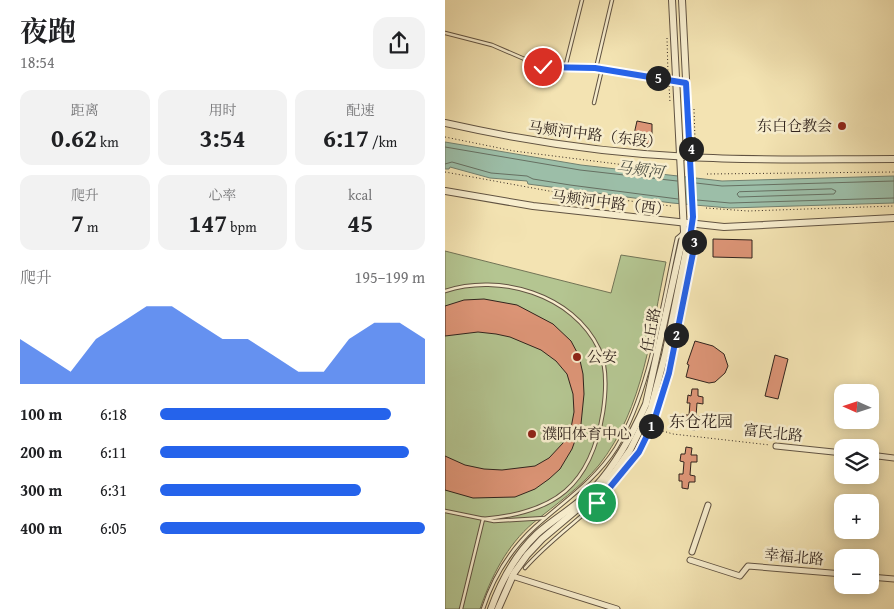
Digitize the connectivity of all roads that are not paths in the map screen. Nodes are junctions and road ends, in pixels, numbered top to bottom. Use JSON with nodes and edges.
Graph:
{"nodes":[{"id":1,"x":582,"y":0,"type":"edge"},
{"id":2,"x":612,"y":0,"type":"edge"},
{"id":3,"x":672,"y":0,"type":"edge"},
{"id":4,"x":682,"y":0,"type":"edge"},
{"id":5,"x":445,"y":33,"type":"edge"},
{"id":6,"x":565,"y":68,"type":"junction"},
{"id":7,"x":595,"y":68,"type":"junction"},
{"id":8,"x":602,"y":69,"type":"junction"},
{"id":9,"x":676,"y":80,"type":"junction"},
{"id":10,"x":686,"y":83,"type":"junction"},
{"id":11,"x":594,"y":103,"type":"dead end"},
{"id":12,"x":445,"y":122,"type":"edge"},
{"id":13,"x":681,"y":157,"type":"junction"},
{"id":14,"x":691,"y":158,"type":"junction"},
{"id":15,"x":894,"y":159,"type":"edge"},
{"id":16,"x":445,"y":191,"type":"edge"},
{"id":17,"x":894,"y":218,"type":"edge"},
{"id":18,"x":684,"y":224,"type":"junction"},
{"id":19,"x":692,"y":225,"type":"junction"},
{"id":20,"x":684,"y":232,"type":"junction"},
{"id":21,"x":690,"y":237,"type":"junction"},
{"id":22,"x":445,"y":291,"type":"edge"},
{"id":23,"x":776,"y":446,"type":"road end"},
{"id":24,"x":834,"y":452,"type":"edge"},
{"id":25,"x":879,"y":456,"type":"edge"},
{"id":26,"x":894,"y":458,"type":"edge"},
{"id":27,"x":707,"y":505,"type":"dead end"},
{"id":28,"x":445,"y":511,"type":"edge"},
{"id":29,"x":546,"y":518,"type":"junction"},
{"id":30,"x":483,"y":519,"type":"junction"},
{"id":31,"x":692,"y":552,"type":"dead end"},
{"id":32,"x":690,"y":560,"type":"dead end"},
{"id":33,"x":525,"y":568,"type":"dead end"},
{"id":34,"x":834,"y":573,"type":"edge"},
{"id":35,"x":512,"y":576,"type":"junction"},
{"id":36,"x":879,"y":578,"type":"edge"},
{"id":37,"x":894,"y":579,"type":"edge"},
{"id":38,"x":461,"y":609,"type":"edge"},
{"id":39,"x":483,"y":609,"type":"edge"},
{"id":40,"x":491,"y":609,"type":"edge"},
{"id":41,"x":498,"y":609,"type":"edge"},
{"id":42,"x":617,"y":609,"type":"edge"}],
"edges":[{"from":1,"to":6,"type":"lane"},
{"from":2,"to":7,"type":"lane"},
{"from":3,"to":9,"type":"street","name":"任丘路"},
{"from":4,"to":10,"type":"street","name":"任丘路"},
{"from":5,"to":6,"type":"lane"},
{"from":6,"to":7,"type":"lane"},
{"from":7,"to":8,"type":"lane"},
{"from":8,"to":9,"type":"lane"},
{"from":8,"to":11,"type":"lane"},
{"from":9,"to":10,"type":"lane"},
{"from":9,"to":13,"type":"street","name":"任丘路"},
{"from":10,"to":14,"type":"street","name":"任丘路"},
{"from":12,"to":13,"type":"street","name":"马颊河中路（东段）"},
{"from":13,"to":14,"type":"street","name":"马颊河中路（东段）"},
{"from":13,"to":18,"type":"street","name":"任丘路"},
{"from":14,"to":15,"type":"street","name":"马颊河中路（东段）"},
{"from":14,"to":19,"type":"street","name":"任丘路"},
{"from":16,"to":18,"type":"street","name":"马颊河中路（西）"},
{"from":17,"to":19,"type":"street","name":"马颊河中路（西）"},
{"from":18,"to":19,"type":"street","name":"马颊河中路（西）"},
{"from":18,"to":20,"type":"street","name":"任丘路"},
{"from":19,"to":21,"type":"street","name":"任丘路"},
{"from":20,"to":29,"type":"lane"},
{"from":20,"to":40,"type":"street","name":"任丘路"},
{"from":21,"to":33,"type":"lane"},
{"from":21,"to":35,"type":"street","name":"任丘路"},
{"from":22,"to":30,"type":"lane"},
{"from":23,"to":24,"type":"street","name":"富民北路"},
{"from":25,"to":26,"type":"street"},
{"from":27,"to":31,"type":"street"},
{"from":28,"to":30,"type":"lane"},
{"from":29,"to":30,"type":"lane"},
{"from":29,"to":39,"type":"lane"},
{"from":30,"to":38,"type":"lane"},
{"from":32,"to":34,"type":"street","name":"幸福北路"},
{"from":35,"to":41,"type":"street","name":"任丘路"},
{"from":35,"to":42,"type":"street"},
{"from":36,"to":37,"type":"street"}]}
